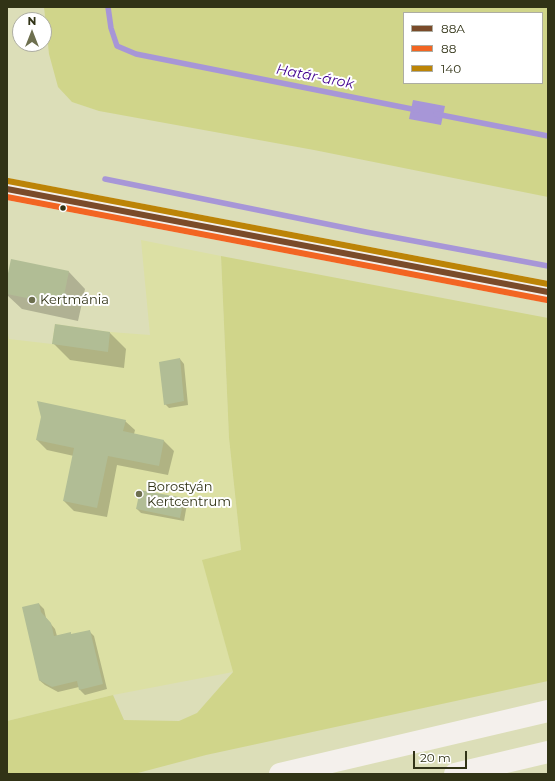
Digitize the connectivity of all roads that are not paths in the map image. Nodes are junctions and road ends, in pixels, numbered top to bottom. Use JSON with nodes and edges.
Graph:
{"nodes":[{"id":1,"x":7,"y":189,"type":"edge"},
{"id":2,"x":548,"y":292,"type":"edge"},
{"id":3,"x":548,"y":711,"type":"edge"},
{"id":4,"x":548,"y":752,"type":"edge"},
{"id":5,"x":280,"y":774,"type":"edge"},
{"id":6,"x":455,"y":774,"type":"edge"}],
"edges":[{"from":1,"to":2,"type":"main road"},
{"from":3,"to":5,"type":"main road"},
{"from":4,"to":6,"type":"main road"}]}
